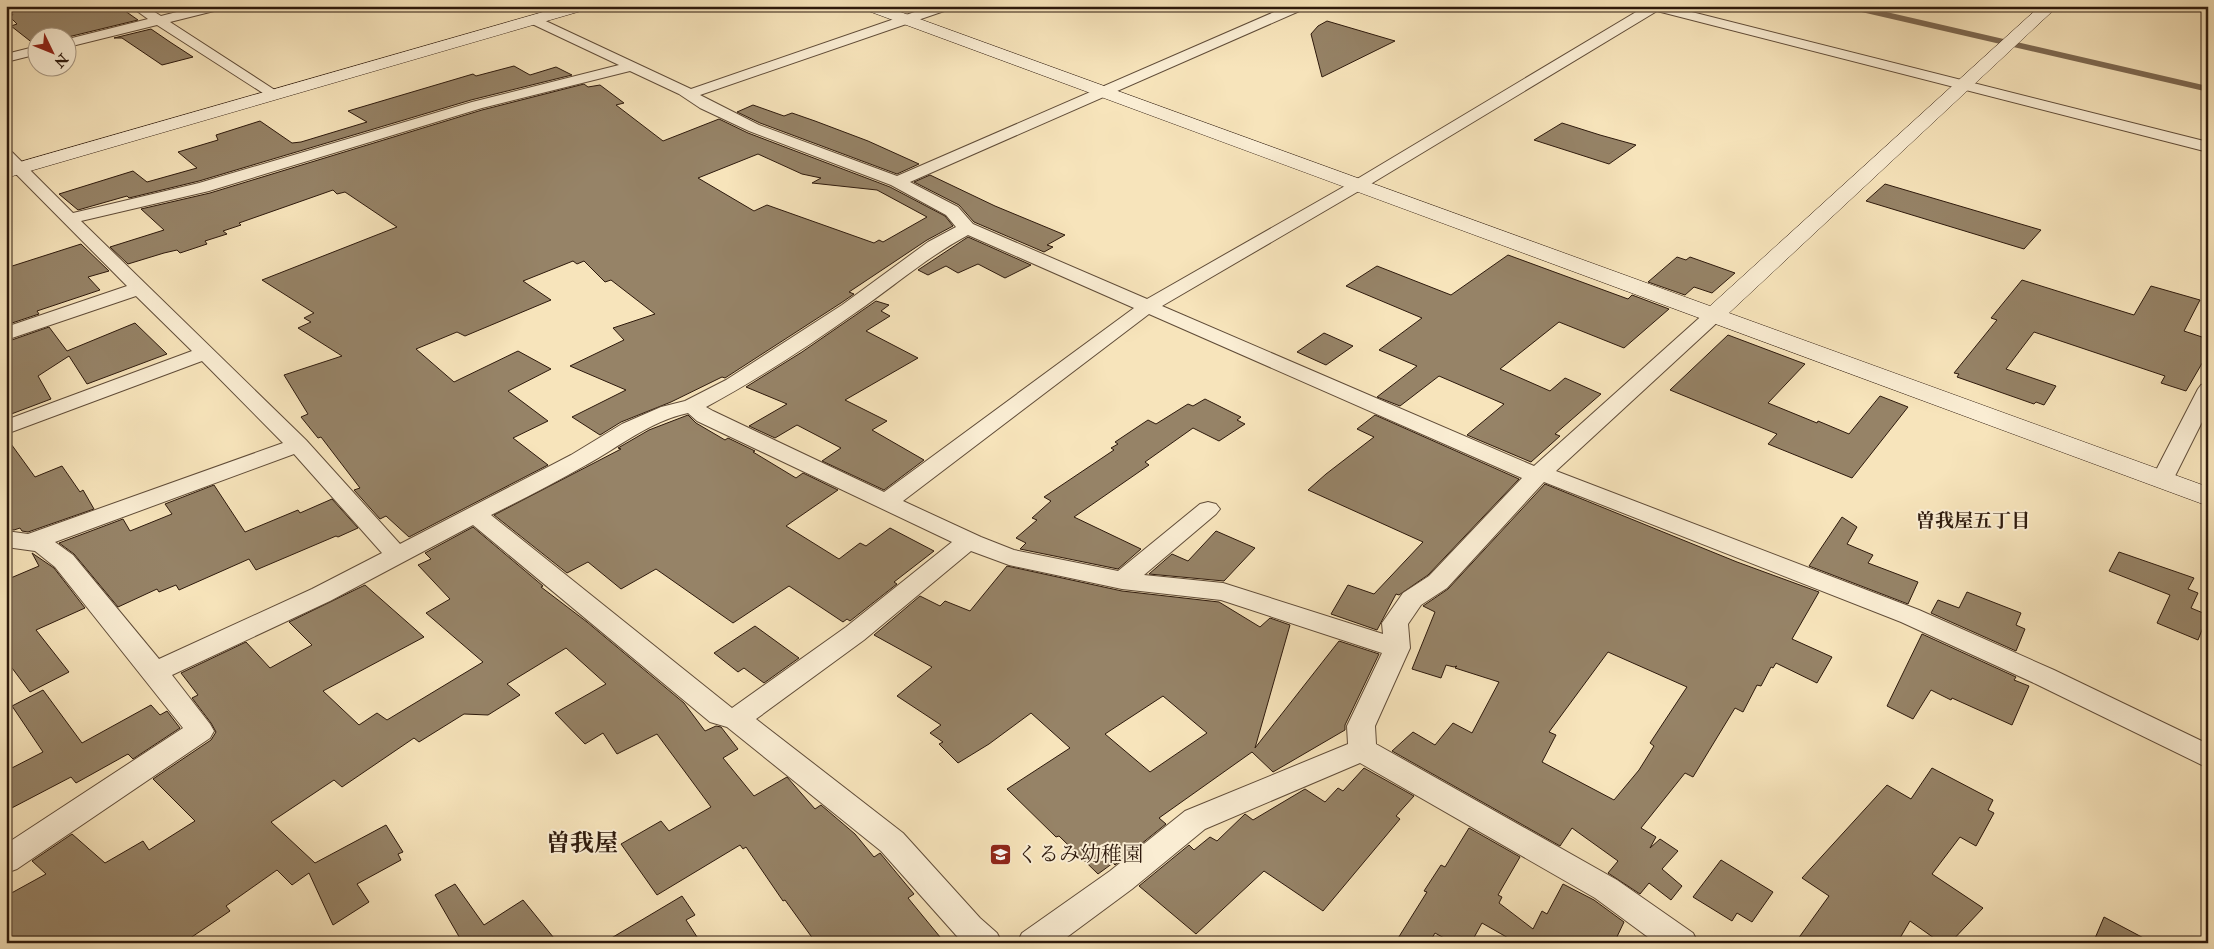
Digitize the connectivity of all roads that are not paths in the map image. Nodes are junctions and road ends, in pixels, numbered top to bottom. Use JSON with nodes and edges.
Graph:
{"nodes":[{"id":1,"x":136,"y":6,"type":"edge"},
{"id":2,"x":217,"y":6,"type":"edge"},
{"id":3,"x":582,"y":6,"type":"edge"},
{"id":4,"x":869,"y":6,"type":"edge"},
{"id":5,"x":945,"y":6,"type":"edge"},
{"id":6,"x":1299,"y":6,"type":"edge"},
{"id":7,"x":2050,"y":6,"type":"edge"},
{"id":8,"x":1655,"y":7,"type":"edge"},
{"id":9,"x":159,"y":20,"type":"junction"},
{"id":10,"x":535,"y":20,"type":"junction"},
{"id":11,"x":906,"y":20,"type":"junction"},
{"id":12,"x":78,"y":40,"type":"edge"},
{"id":13,"x":28,"y":52,"type":"edge"},
{"id":14,"x":6,"y":58,"type":"edge"},
{"id":15,"x":633,"y":66,"type":"junction"},
{"id":16,"x":1962,"y":85,"type":"junction"},
{"id":17,"x":1104,"y":92,"type":"junction"},
{"id":18,"x":274,"y":94,"type":"junction"},
{"id":19,"x":690,"y":94,"type":"junction"},
{"id":20,"x":2208,"y":147,"type":"edge"},
{"id":21,"x":11,"y":165,"type":"edge"},
{"id":22,"x":897,"y":182,"type":"junction"},
{"id":23,"x":1358,"y":185,"type":"junction"},
{"id":24,"x":69,"y":219,"type":"junction"},
{"id":25,"x":967,"y":228,"type":"junction"},
{"id":26,"x":140,"y":288,"type":"junction"},
{"id":27,"x":1147,"y":307,"type":"junction"},
{"id":28,"x":1714,"y":316,"type":"junction"},
{"id":29,"x":6,"y":334,"type":"edge"},
{"id":30,"x":205,"y":353,"type":"junction"},
{"id":31,"x":2208,"y":389,"type":"edge"},
{"id":32,"x":692,"y":406,"type":"junction"},
{"id":33,"x":6,"y":428,"type":"edge"},
{"id":34,"x":298,"y":446,"type":"junction"},
{"id":35,"x":1539,"y":474,"type":"junction"},
{"id":36,"x":2162,"y":480,"type":"junction"},
{"id":37,"x":2208,"y":497,"type":"edge"},
{"id":38,"x":886,"y":502,"type":"junction"},
{"id":39,"x":1208,"y":510,"type":"dead end"},
{"id":40,"x":475,"y":514,"type":"junction"},
{"id":41,"x":18,"y":541,"type":"edge"},
{"id":42,"x":968,"y":541,"type":"junction"},
{"id":43,"x":397,"y":555,"type":"junction"},
{"id":44,"x":1122,"y":581,"type":"junction"},
{"id":45,"x":1398,"y":648,"type":"junction"},
{"id":46,"x":155,"y":672,"type":"junction"},
{"id":47,"x":736,"y":719,"type":"junction"},
{"id":48,"x":1362,"y":750,"type":"junction"},
{"id":49,"x":2208,"y":757,"type":"edge"},
{"id":50,"x":6,"y":860,"type":"edge"},
{"id":51,"x":1041,"y":941,"type":"edge"},
{"id":52,"x":986,"y":943,"type":"edge"},
{"id":53,"x":1681,"y":943,"type":"edge"}],
"edges":[{"from":1,"to":9,"type":"street"},
{"from":2,"to":9,"type":"street"},
{"from":3,"to":10,"type":"street"},
{"from":4,"to":11,"type":"street"},
{"from":5,"to":11,"type":"street"},
{"from":6,"to":17,"type":"street"},
{"from":7,"to":16,"type":"street"},
{"from":8,"to":16,"type":"street"},
{"from":8,"to":23,"type":"street"},
{"from":9,"to":12,"type":"street"},
{"from":9,"to":18,"type":"street"},
{"from":10,"to":15,"type":"street"},
{"from":10,"to":18,"type":"street"},
{"from":11,"to":17,"type":"street"},
{"from":11,"to":19,"type":"street"},
{"from":13,"to":14,"type":"street"},
{"from":15,"to":19,"type":"street"},
{"from":15,"to":24,"type":"street"},
{"from":16,"to":20,"type":"street"},
{"from":16,"to":28,"type":"street"},
{"from":17,"to":22,"type":"street"},
{"from":17,"to":23,"type":"street"},
{"from":18,"to":21,"type":"street"},
{"from":19,"to":22,"type":"street"},
{"from":21,"to":24,"type":"street"},
{"from":22,"to":25,"type":"street"},
{"from":23,"to":27,"type":"street"},
{"from":23,"to":28,"type":"street"},
{"from":24,"to":26,"type":"street"},
{"from":25,"to":27,"type":"street"},
{"from":25,"to":32,"type":"street"},
{"from":26,"to":29,"type":"street"},
{"from":26,"to":30,"type":"street"},
{"from":27,"to":35,"type":"street"},
{"from":27,"to":38,"type":"street"},
{"from":28,"to":35,"type":"street"},
{"from":28,"to":36,"type":"street"},
{"from":30,"to":33,"type":"street"},
{"from":30,"to":34,"type":"street"},
{"from":31,"to":36,"type":"street"},
{"from":32,"to":38,"type":"street"},
{"from":32,"to":40,"type":"street"},
{"from":34,"to":41,"type":"street"},
{"from":34,"to":43,"type":"street"},
{"from":35,"to":45,"type":"street"},
{"from":35,"to":49,"type":"street"},
{"from":36,"to":37,"type":"street"},
{"from":38,"to":42,"type":"street"},
{"from":39,"to":44,"type":"street"},
{"from":40,"to":43,"type":"street"},
{"from":40,"to":47,"type":"street"},
{"from":41,"to":46,"type":"street"},
{"from":42,"to":44,"type":"street"},
{"from":42,"to":47,"type":"street"},
{"from":43,"to":46,"type":"street"},
{"from":44,"to":45,"type":"street"},
{"from":45,"to":48,"type":"street"},
{"from":46,"to":50,"type":"street"},
{"from":47,"to":52,"type":"street"},
{"from":48,"to":51,"type":"street"},
{"from":48,"to":53,"type":"street"}]}
